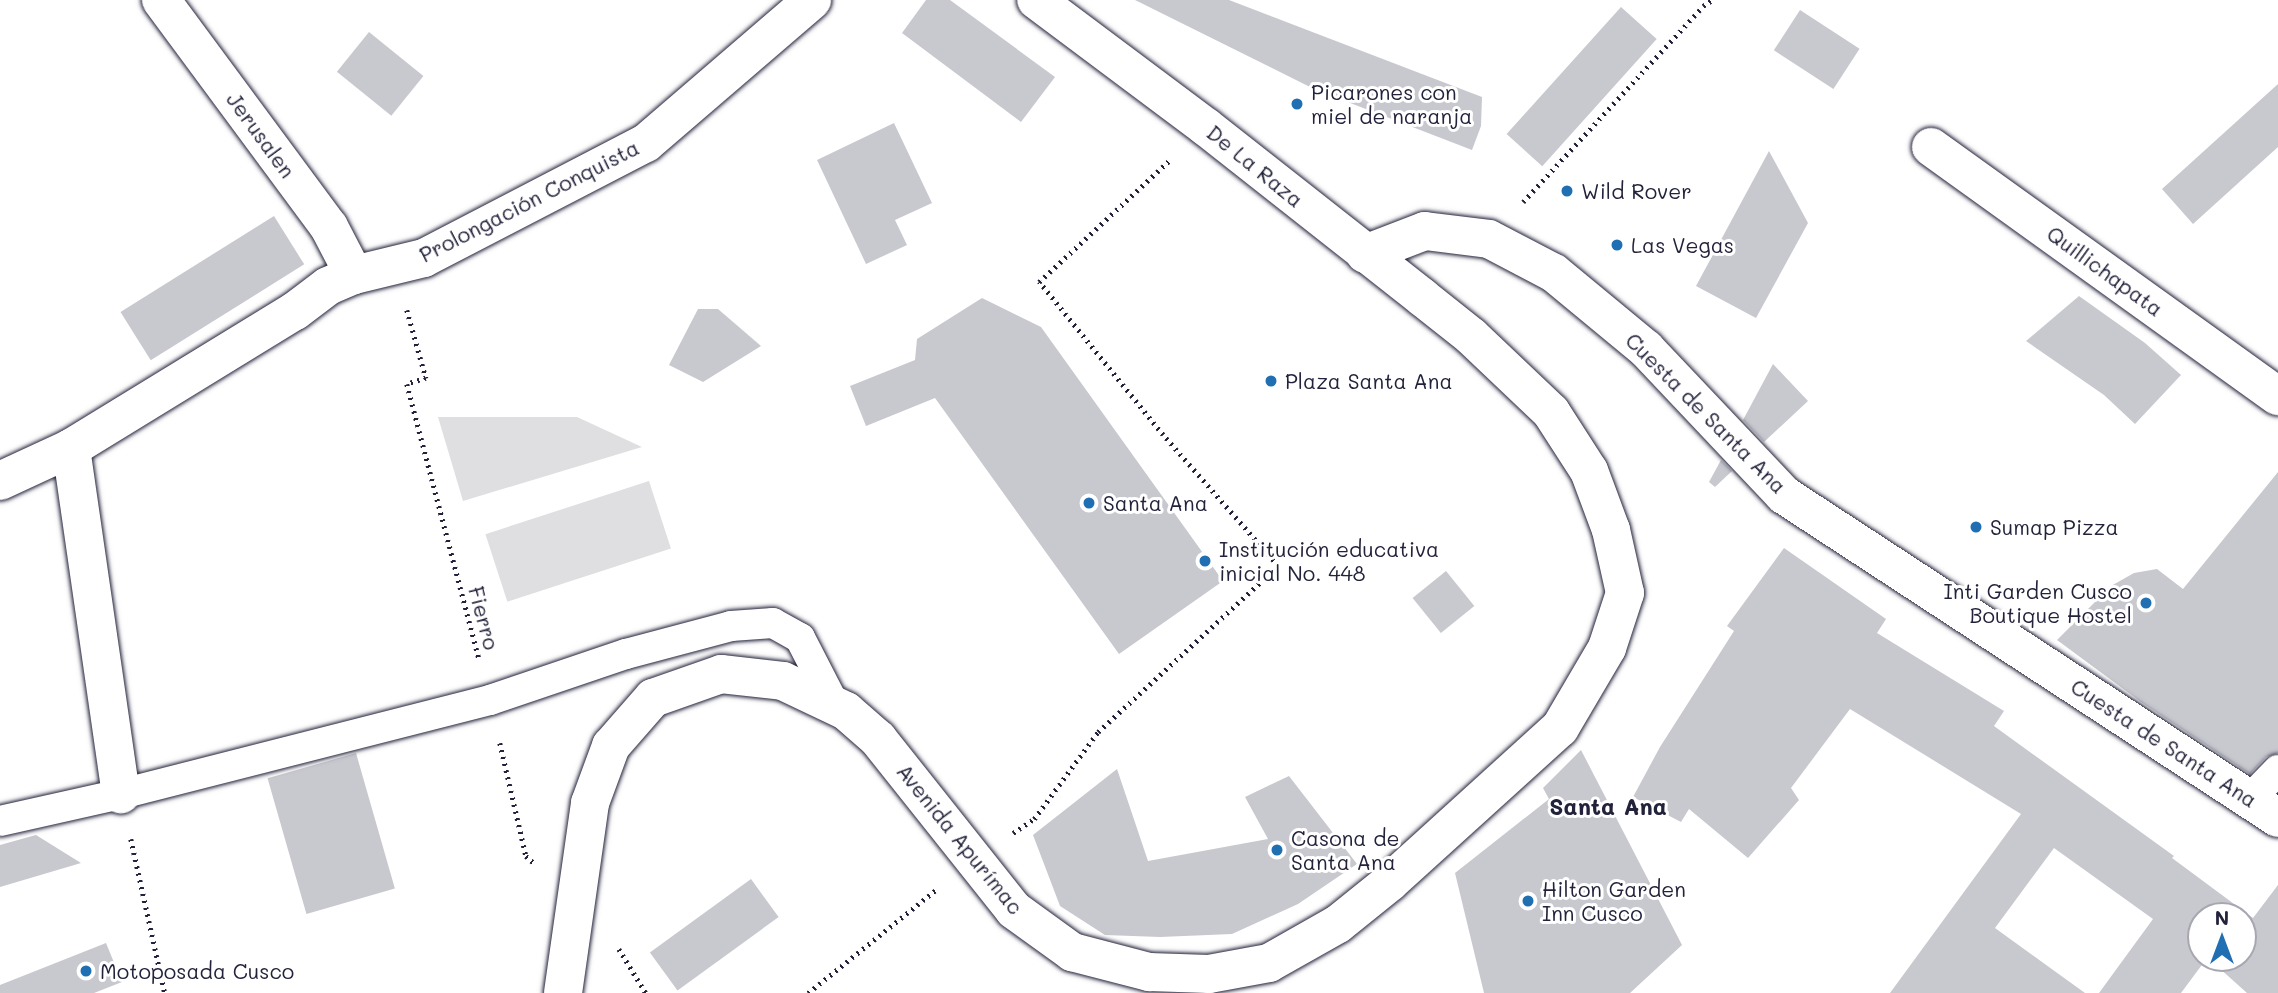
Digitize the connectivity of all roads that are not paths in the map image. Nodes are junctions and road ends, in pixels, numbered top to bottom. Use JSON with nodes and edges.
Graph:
{"nodes":[{"id":1,"x":162,"y":0,"type":"edge"},
{"id":2,"x":812,"y":0,"type":"edge"},
{"id":3,"x":1035,"y":0,"type":"edge"},
{"id":4,"x":1931,"y":147,"type":"dead end"},
{"id":5,"x":1365,"y":254,"type":"junction"},
{"id":6,"x":354,"y":275,"type":"junction"},
{"id":7,"x":1471,"y":336,"type":"joint"},
{"id":8,"x":2278,"y":396,"type":"edge"},
{"id":9,"x":71,"y":448,"type":"junction"},
{"id":10,"x":0,"y":481,"type":"edge"},
{"id":11,"x":834,"y":704,"type":"junction"},
{"id":12,"x":2278,"y":770,"type":"edge"},
{"id":13,"x":121,"y":794,"type":"junction"},
{"id":14,"x":2264,"y":808,"type":"edge"},
{"id":15,"x":0,"y":821,"type":"edge"},
{"id":16,"x":563,"y":993,"type":"edge"}],
"edges":[{"from":1,"to":6,"type":"street","name":"Jerusalen"},
{"from":2,"to":6,"type":"street","name":"Prolongación Conquista"},
{"from":3,"to":5,"type":"street","name":"De La Raza"},
{"from":4,"to":8,"type":"street","name":"Quillichapata"},
{"from":5,"to":7,"type":"street","name":"De La Raza"},
{"from":5,"to":14,"type":"street","name":"Cuesta de Santa Ana"},
{"from":6,"to":9,"type":"street","name":"Prolongación Conquista"},
{"from":7,"to":11,"type":"street","name":"Avenida Apurímac"},
{"from":9,"to":10,"type":"street","name":"Prolongación Conquista"},
{"from":9,"to":13,"type":"street"},
{"from":11,"to":13,"type":"lane"},
{"from":11,"to":16,"type":"street","name":"Avenida Apurímac"},
{"from":12,"to":14,"type":"lane"},
{"from":13,"to":15,"type":"lane"}]}
